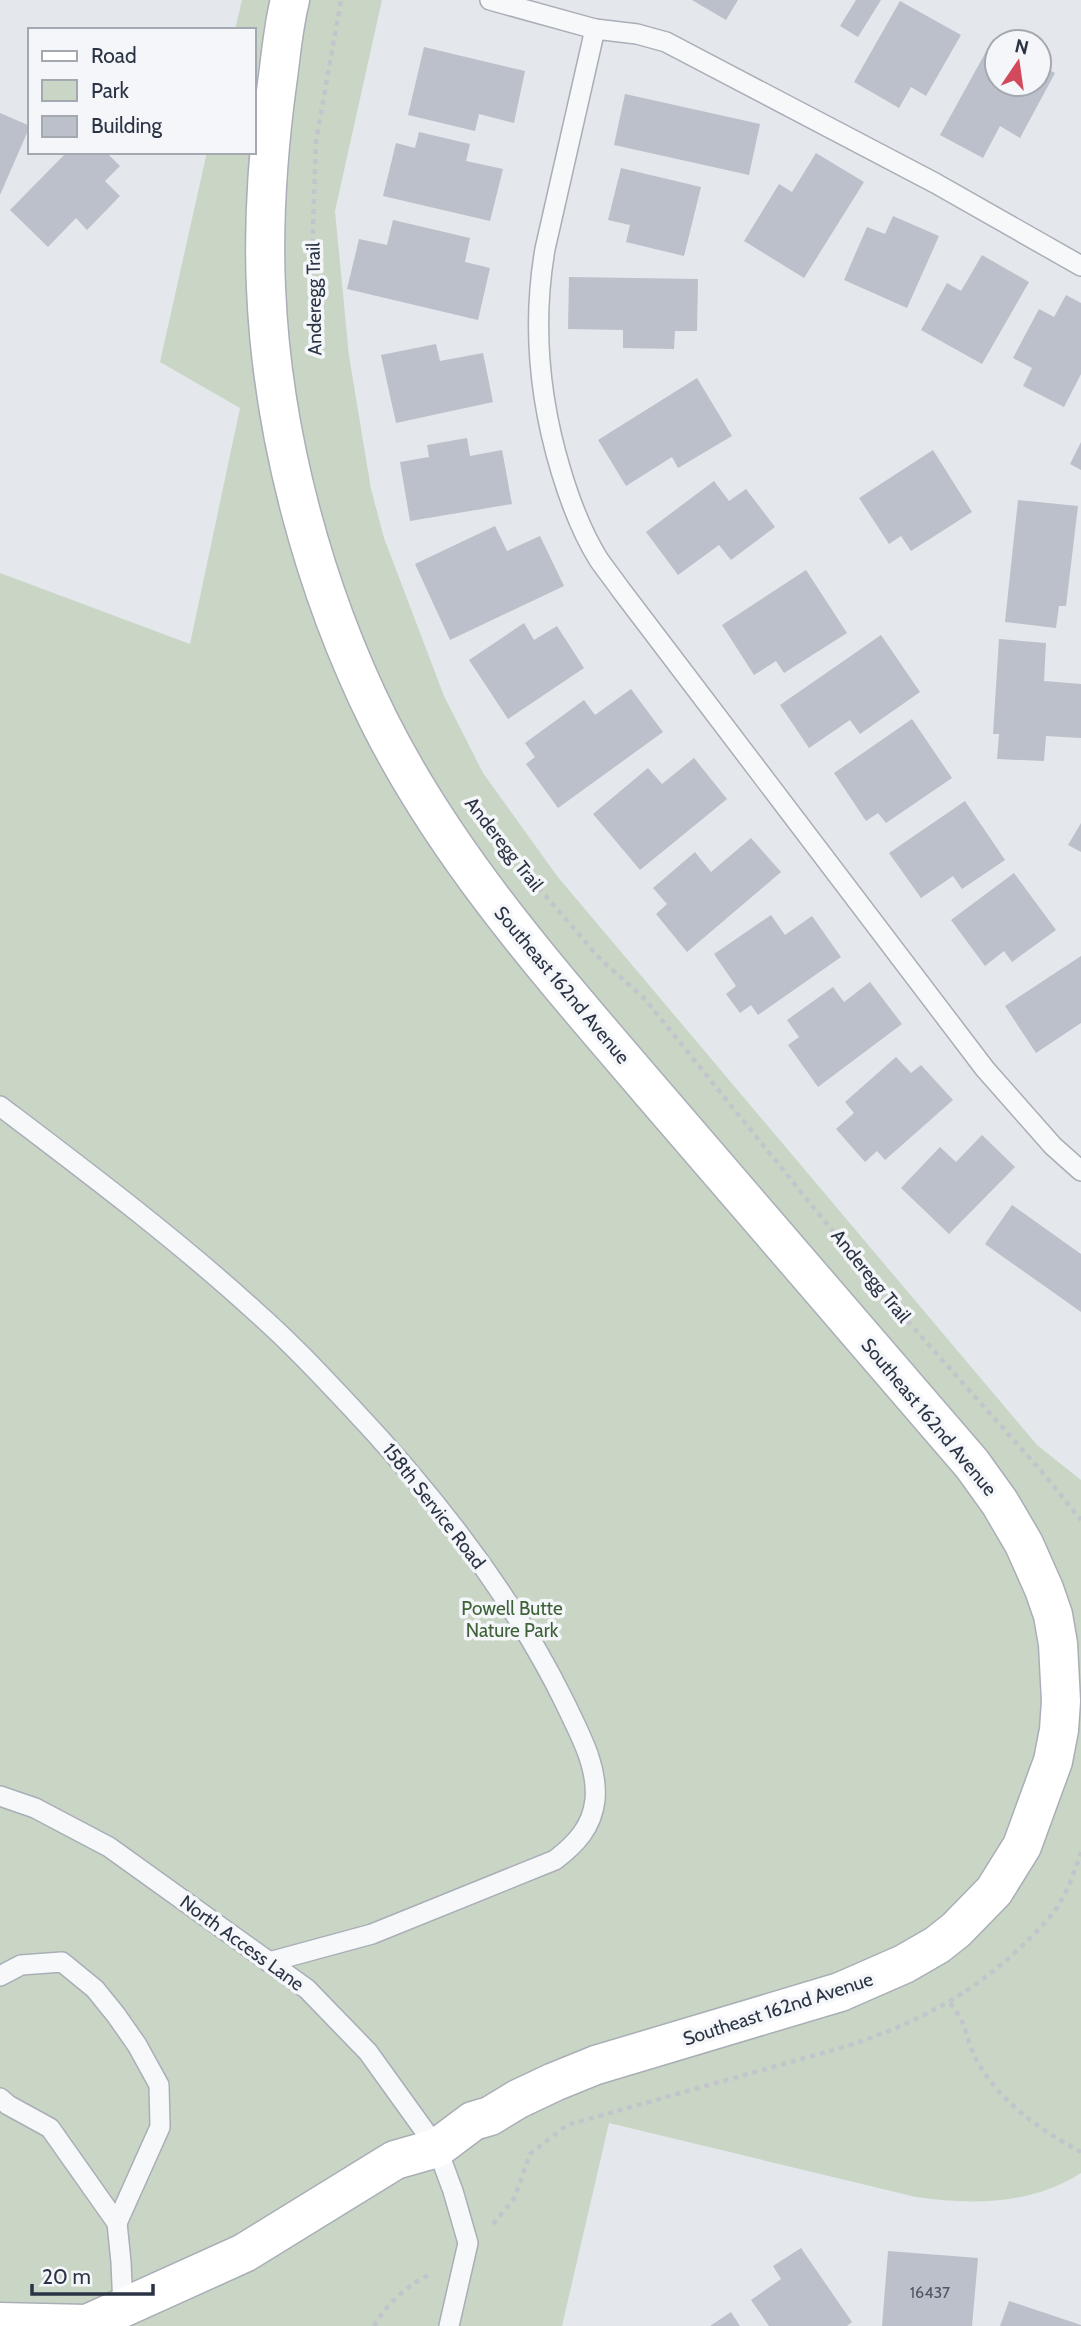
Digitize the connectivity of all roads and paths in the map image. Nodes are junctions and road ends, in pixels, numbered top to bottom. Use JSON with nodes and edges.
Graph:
{"nodes":[{"id":1,"x":290,"y":0,"type":"edge"},
{"id":2,"x":341,"y":0,"type":"edge"},
{"id":3,"x":490,"y":0,"type":"edge"},
{"id":4,"x":595,"y":29,"type":"junction"},
{"id":5,"x":1081,"y":266,"type":"edge"},
{"id":6,"x":315,"y":365,"type":"dead end"},
{"id":7,"x":525,"y":871,"type":"dead end"},
{"id":8,"x":0,"y":1106,"type":"edge"},
{"id":9,"x":1081,"y":1171,"type":"edge"},
{"id":10,"x":1081,"y":1520,"type":"edge"},
{"id":11,"x":0,"y":1796,"type":"edge"},
{"id":12,"x":269,"y":1962,"type":"junction"},
{"id":13,"x":0,"y":1976,"type":"edge"},
{"id":14,"x":950,"y":2003,"type":"dead end"},
{"id":15,"x":0,"y":2098,"type":"edge"},
{"id":16,"x":437,"y":2148,"type":"junction"},
{"id":17,"x":1081,"y":2152,"type":"edge"},
{"id":18,"x":530,"y":2154,"type":"dead end"},
{"id":19,"x":117,"y":2223,"type":"junction"},
{"id":20,"x":468,"y":2243,"type":"junction"},
{"id":21,"x":122,"y":2308,"type":"junction"},
{"id":22,"x":0,"y":2322,"type":"edge"},
{"id":23,"x":374,"y":2326,"type":"edge"},
{"id":24,"x":449,"y":2326,"type":"edge"}],
"edges":[{"from":1,"to":16,"type":"street","name":"Southeast 162nd Avenue"},
{"from":2,"to":6,"type":"path","name":"Anderegg Trail"},
{"from":3,"to":4,"type":"lane"},
{"from":4,"to":5,"type":"lane"},
{"from":4,"to":9,"type":"lane"},
{"from":7,"to":10,"type":"path","name":"Anderegg Trail"},
{"from":8,"to":12,"type":"lane","name":"158th Service Road"},
{"from":11,"to":12,"type":"lane","name":"North Access Lane"},
{"from":12,"to":16,"type":"lane","name":"North Access Lane"},
{"from":13,"to":19,"type":"lane"},
{"from":14,"to":17,"type":"path"},
{"from":15,"to":19,"type":"lane"},
{"from":16,"to":20,"type":"lane","name":"North Access Lane"},
{"from":16,"to":21,"type":"street","name":"Southeast 162nd Avenue"},
{"from":18,"to":20,"type":"path"},
{"from":19,"to":21,"type":"lane"},
{"from":20,"to":23,"type":"path"},
{"from":20,"to":24,"type":"lane"},
{"from":21,"to":22,"type":"street","name":"Southeast 162nd Avenue"}]}
